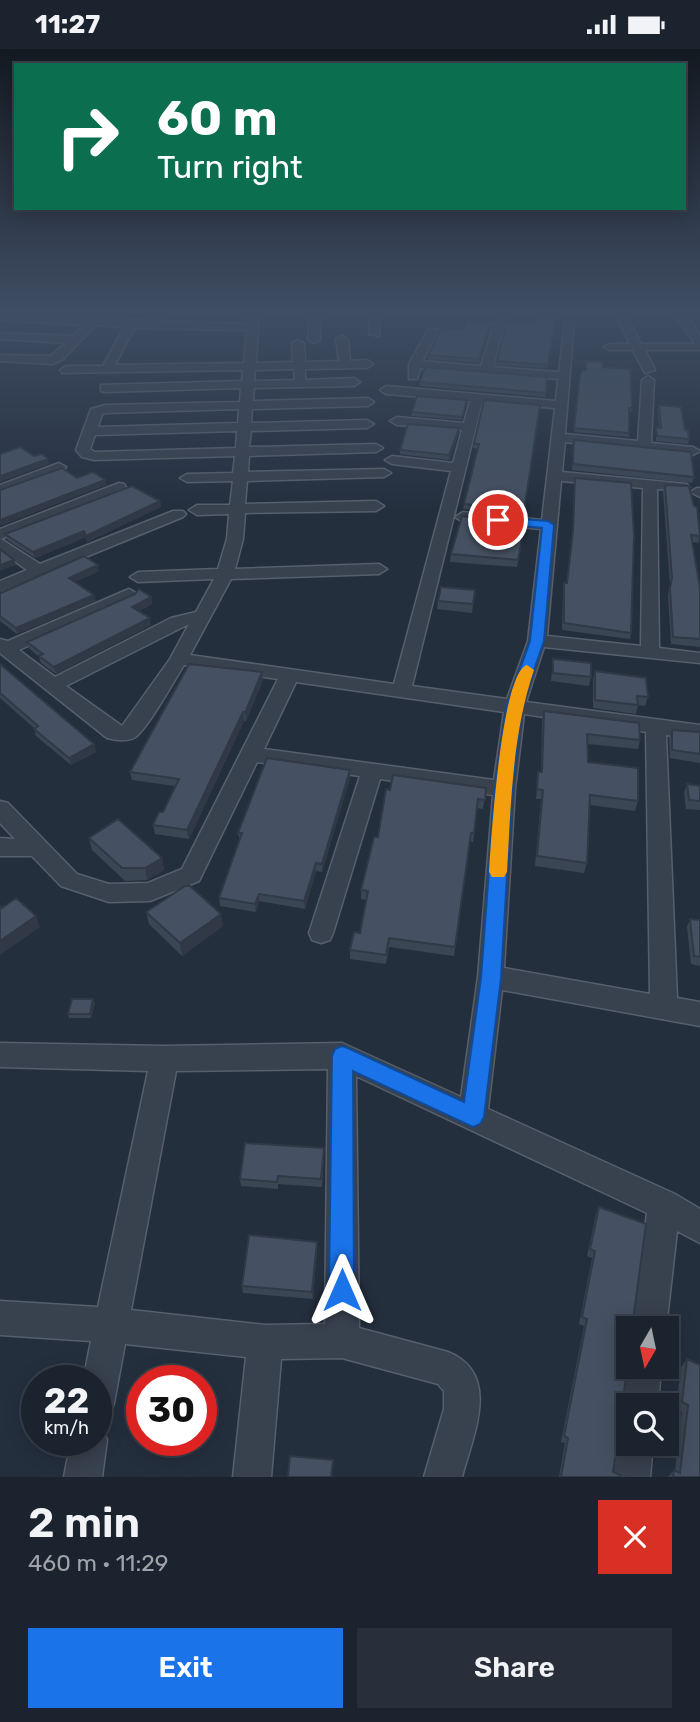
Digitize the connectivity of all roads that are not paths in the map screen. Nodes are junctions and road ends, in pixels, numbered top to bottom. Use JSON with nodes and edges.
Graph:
{"nodes":[{"id":1,"x":564,"y":376,"type":"edge"},
{"id":2,"x":247,"y":377,"type":"edge"},
{"id":3,"x":300,"y":377,"type":"edge"},
{"id":4,"x":412,"y":377,"type":"edge"},
{"id":5,"x":648,"y":377,"type":"edge"},
{"id":6,"x":354,"y":382,"type":"dead end"},
{"id":7,"x":300,"y":384,"type":"junction"},
{"id":8,"x":246,"y":385,"type":"junction"},
{"id":9,"x":105,"y":388,"type":"dead end"},
{"id":10,"x":386,"y":390,"type":"dead end"},
{"id":11,"x":409,"y":392,"type":"junction"},
{"id":12,"x":477,"y":398,"type":"junction"},
{"id":13,"x":368,"y":402,"type":"dead end"},
{"id":14,"x":245,"y":405,"type":"junction"},
{"id":15,"x":561,"y":405,"type":"junction"},
{"id":16,"x":397,"y":421,"type":"dead end"},
{"id":17,"x":367,"y":424,"type":"dead end"},
{"id":18,"x":244,"y":426,"type":"junction"},
{"id":19,"x":470,"y":427,"type":"junction"},
{"id":20,"x":90,"y":431,"type":"junction"},
{"id":21,"x":558,"y":437,"type":"junction"},
{"id":22,"x":644,"y":446,"type":"junction"},
{"id":23,"x":376,"y":448,"type":"dead end"},
{"id":24,"x":242,"y":451,"type":"junction"},
{"id":25,"x":694,"y":451,"type":"edge"},
{"id":26,"x":59,"y":467,"type":"edge"},
{"id":27,"x":459,"y":468,"type":"junction"},
{"id":28,"x":554,"y":475,"type":"junction"},
{"id":29,"x":239,"y":477,"type":"junction"},
{"id":30,"x":187,"y":478,"type":"dead end"},
{"id":31,"x":650,"y":484,"type":"junction"},
{"id":32,"x":119,"y":487,"type":"dead end"},
{"id":33,"x":682,"y":487,"type":"edge"},
{"id":34,"x":0,"y":490,"type":"edge"},
{"id":35,"x":376,"y":506,"type":"dead end"},
{"id":36,"x":236,"y":509,"type":"junction"},
{"id":37,"x":197,"y":510,"type":"dead end"},
{"id":38,"x":178,"y":514,"type":"dead end"},
{"id":39,"x":447,"y":515,"type":"junction"},
{"id":40,"x":548,"y":525,"type":"junction"},
{"id":41,"x":0,"y":535,"type":"edge"},
{"id":42,"x":0,"y":544,"type":"edge"},
{"id":43,"x":379,"y":569,"type":"dead end"},
{"id":44,"x":38,"y":571,"type":"junction"},
{"id":45,"x":226,"y":572,"type":"junction"},
{"id":46,"x":138,"y":577,"type":"dead end"},
{"id":47,"x":0,"y":587,"type":"edge"},
{"id":48,"x":129,"y":594,"type":"edge"},
{"id":49,"x":201,"y":616,"type":"junction"},
{"id":50,"x":537,"y":641,"type":"junction"},
{"id":51,"x":3,"y":646,"type":"edge"},
{"id":52,"x":650,"y":652,"type":"junction"},
{"id":53,"x":696,"y":657,"type":"dead end"},
{"id":54,"x":179,"y":659,"type":"junction"},
{"id":55,"x":290,"y":674,"type":"junction"},
{"id":56,"x":52,"y":686,"type":"junction"},
{"id":57,"x":402,"y":689,"type":"junction"},
{"id":58,"x":515,"y":705,"type":"junction"},
{"id":59,"x":656,"y":727,"type":"junction"},
{"id":60,"x":700,"y":732,"type":"edge"},
{"id":61,"x":252,"y":754,"type":"junction"},
{"id":62,"x":372,"y":771,"type":"junction"},
{"id":63,"x":503,"y":789,"type":"junction"},
{"id":64,"x":0,"y":809,"type":"edge"},
{"id":65,"x":0,"y":847,"type":"edge"},
{"id":66,"x":37,"y":848,"type":"junction"},
{"id":67,"x":321,"y":933,"type":"dead end"},
{"id":68,"x":491,"y":978,"type":"junction"},
{"id":69,"x":664,"y":1007,"type":"junction"},
{"id":70,"x":700,"y":1014,"type":"edge"},
{"id":71,"x":0,"y":1055,"type":"edge"},
{"id":72,"x":342,"y":1056,"type":"junction"},
{"id":73,"x":164,"y":1059,"type":"junction"},
{"id":74,"x":473,"y":1117,"type":"junction"},
{"id":75,"x":664,"y":1205,"type":"junction"},
{"id":76,"x":700,"y":1227,"type":"edge"},
{"id":77,"x":650,"y":1316,"type":"edge"},
{"id":78,"x":0,"y":1318,"type":"edge"},
{"id":79,"x":111,"y":1325,"type":"junction"},
{"id":80,"x":342,"y":1341,"type":"junction"},
{"id":81,"x":265,"y":1342,"type":"junction"},
{"id":82,"x":103,"y":1365,"type":"edge"},
{"id":83,"x":86,"y":1456,"type":"edge"},
{"id":84,"x":634,"y":1456,"type":"edge"},
{"id":85,"x":83,"y":1477,"type":"edge"},
{"id":86,"x":251,"y":1477,"type":"edge"},
{"id":87,"x":443,"y":1477,"type":"edge"},
{"id":88,"x":631,"y":1477,"type":"edge"}],
"edges":[{"from":1,"to":15,"type":"street"},
{"from":2,"to":8,"type":"street"},
{"from":3,"to":7,"type":"street"},
{"from":4,"to":11,"type":"street"},
{"from":5,"to":22,"type":"street"},
{"from":6,"to":7,"type":"street"},
{"from":7,"to":8,"type":"street"},
{"from":8,"to":9,"type":"street"},
{"from":8,"to":14,"type":"street"},
{"from":10,"to":11,"type":"street"},
{"from":11,"to":12,"type":"street"},
{"from":12,"to":15,"type":"street"},
{"from":12,"to":19,"type":"street"},
{"from":13,"to":14,"type":"street"},
{"from":14,"to":18,"type":"street"},
{"from":14,"to":20,"type":"street"},
{"from":15,"to":21,"type":"street"},
{"from":16,"to":19,"type":"street"},
{"from":17,"to":18,"type":"street"},
{"from":18,"to":20,"type":"street"},
{"from":18,"to":24,"type":"street"},
{"from":19,"to":27,"type":"street"},
{"from":20,"to":24,"type":"street"},
{"from":21,"to":22,"type":"street"},
{"from":21,"to":28,"type":"street"},
{"from":22,"to":25,"type":"street"},
{"from":23,"to":24,"type":"street"},
{"from":24,"to":29,"type":"street"},
{"from":26,"to":34,"type":"street"},
{"from":27,"to":29,"type":"street"},
{"from":27,"to":39,"type":"street"},
{"from":28,"to":31,"type":"street"},
{"from":28,"to":40,"type":"street"},
{"from":29,"to":30,"type":"street"},
{"from":29,"to":36,"type":"street"},
{"from":31,"to":33,"type":"street"},
{"from":31,"to":52,"type":"street"},
{"from":32,"to":41,"type":"street"},
{"from":35,"to":36,"type":"street"},
{"from":36,"to":37,"type":"street"},
{"from":36,"to":45,"type":"street"},
{"from":38,"to":44,"type":"street"},
{"from":39,"to":40,"type":"street"},
{"from":39,"to":57,"type":"street"},
{"from":40,"to":50,"type":"street"},
{"from":42,"to":44,"type":"street"},
{"from":43,"to":45,"type":"street"},
{"from":44,"to":47,"type":"street"},
{"from":45,"to":46,"type":"street"},
{"from":45,"to":49,"type":"street"},
{"from":48,"to":51,"type":"street"},
{"from":49,"to":54,"type":"street"},
{"from":49,"to":56,"type":"street"},
{"from":50,"to":52,"type":"street"},
{"from":50,"to":58,"type":"street"},
{"from":51,"to":56,"type":"street"},
{"from":52,"to":53,"type":"street"},
{"from":54,"to":55,"type":"street"},
{"from":54,"to":56,"type":"street"},
{"from":55,"to":57,"type":"street"},
{"from":55,"to":61,"type":"street"},
{"from":57,"to":58,"type":"street"},
{"from":58,"to":59,"type":"street"},
{"from":58,"to":63,"type":"street"},
{"from":59,"to":60,"type":"street"},
{"from":59,"to":69,"type":"street"},
{"from":61,"to":62,"type":"street"},
{"from":61,"to":66,"type":"street"},
{"from":62,"to":63,"type":"street"},
{"from":62,"to":67,"type":"street"},
{"from":63,"to":68,"type":"street"},
{"from":64,"to":66,"type":"street"},
{"from":65,"to":66,"type":"street"},
{"from":68,"to":69,"type":"street"},
{"from":68,"to":74,"type":"street"},
{"from":69,"to":70,"type":"street"},
{"from":71,"to":73,"type":"street"},
{"from":72,"to":73,"type":"street"},
{"from":72,"to":74,"type":"street"},
{"from":72,"to":80,"type":"street"},
{"from":73,"to":79,"type":"street"},
{"from":74,"to":75,"type":"street"},
{"from":75,"to":76,"type":"street"},
{"from":75,"to":77,"type":"street"},
{"from":78,"to":79,"type":"street"},
{"from":79,"to":81,"type":"street"},
{"from":79,"to":82,"type":"street"},
{"from":80,"to":81,"type":"street"},
{"from":80,"to":87,"type":"street"},
{"from":81,"to":86,"type":"street"},
{"from":83,"to":85,"type":"street"},
{"from":84,"to":88,"type":"street"}]}
